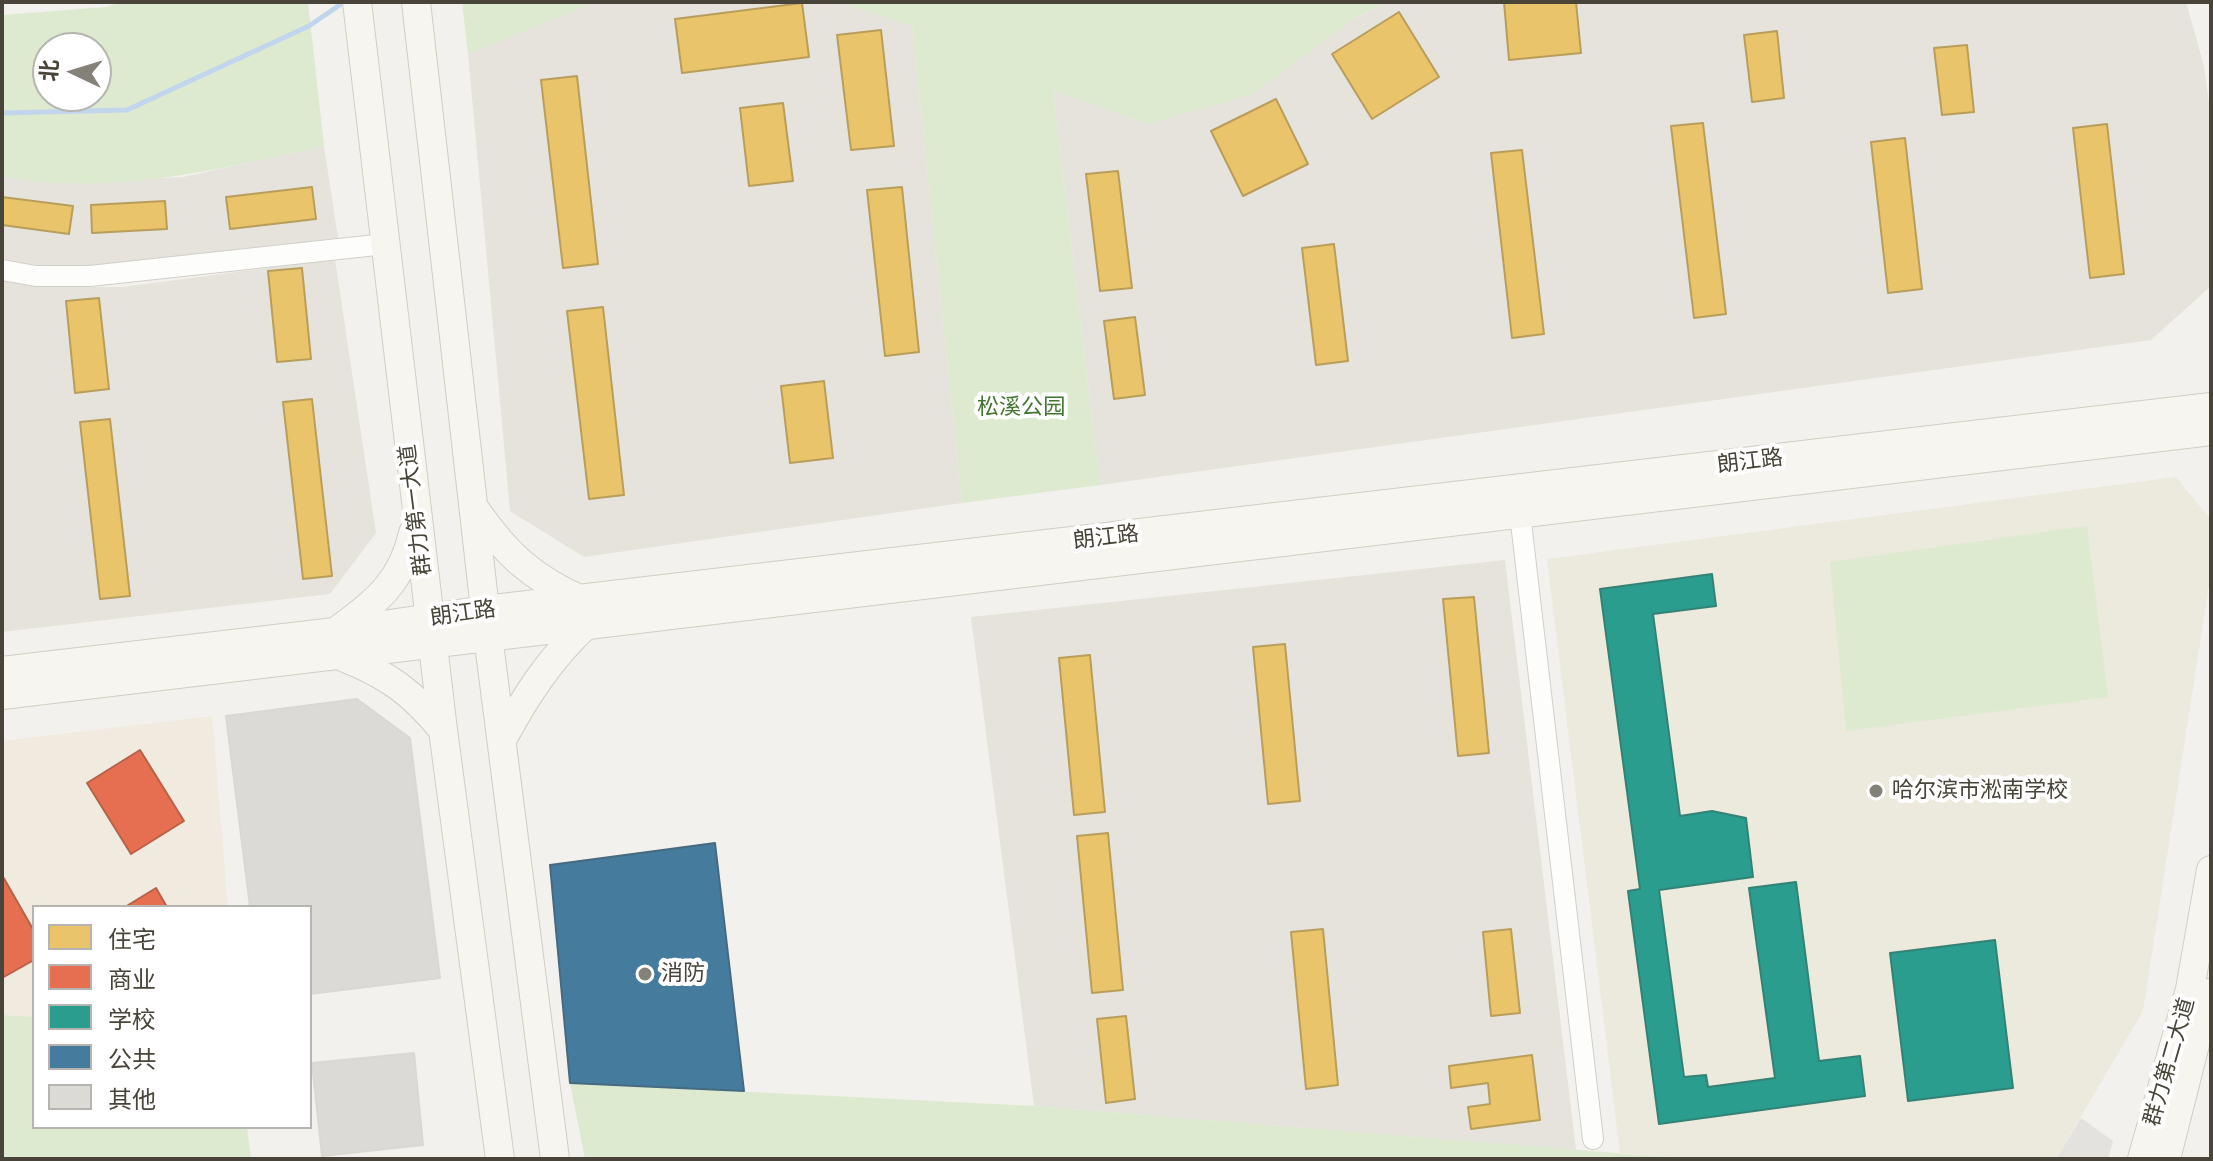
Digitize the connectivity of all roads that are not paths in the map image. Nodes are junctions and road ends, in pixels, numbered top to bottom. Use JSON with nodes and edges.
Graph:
{"nodes":[{"id":1,"x":357,"y":2,"type":"edge"},
{"id":2,"x":416,"y":2,"type":"edge"},
{"id":3,"x":385,"y":244,"type":"junction"},
{"id":4,"x":2,"y":270,"type":"edge"},
{"id":5,"x":2211,"y":407,"type":"edge"},
{"id":6,"x":2211,"y":431,"type":"edge"},
{"id":7,"x":472,"y":504,"type":"junction"},
{"id":8,"x":1520,"y":514,"type":"junction"},
{"id":9,"x":417,"y":517,"type":"junction"},
{"id":10,"x":584,"y":612,"type":"junction"},
{"id":11,"x":487,"y":623,"type":"junction"},
{"id":12,"x":431,"y":631,"type":"junction"},
{"id":13,"x":337,"y":644,"type":"junction"},
{"id":14,"x":2,"y":671,"type":"edge"},
{"id":15,"x":2,"y":695,"type":"edge"},
{"id":16,"x":443,"y":730,"type":"junction"},
{"id":17,"x":502,"y":740,"type":"junction"},
{"id":18,"x":2211,"y":870,"type":"edge"},
{"id":19,"x":2211,"y":974,"type":"edge"},
{"id":20,"x":1593,"y":1139,"type":"dead end"},
{"id":21,"x":500,"y":1159,"type":"edge"},
{"id":22,"x":555,"y":1159,"type":"edge"},
{"id":23,"x":2142,"y":1159,"type":"edge"},
{"id":24,"x":2166,"y":1159,"type":"edge"}],
"edges":[{"from":1,"to":3,"type":"main road","name":"群力第一大道"},
{"from":2,"to":7,"type":"main road"},
{"from":3,"to":4,"type":"street"},
{"from":3,"to":9,"type":"main road","name":"群力第一大道"},
{"from":5,"to":10,"type":"main road","name":"朗江路"},
{"from":6,"to":8,"type":"main road","name":"朗江路"},
{"from":7,"to":10,"type":"main road"},
{"from":7,"to":11,"type":"main road"},
{"from":8,"to":10,"type":"main road","name":"朗江路"},
{"from":8,"to":20,"type":"street"},
{"from":9,"to":12,"type":"main road","name":"群力第一大道"},
{"from":9,"to":13,"type":"main road"},
{"from":10,"to":11,"type":"main road","name":"朗江路"},
{"from":10,"to":17,"type":"main road"},
{"from":11,"to":12,"type":"main road","name":"朗江路"},
{"from":11,"to":17,"type":"main road"},
{"from":12,"to":13,"type":"main road","name":"朗江路"},
{"from":12,"to":16,"type":"main road","name":"群力第一大道"},
{"from":13,"to":14,"type":"main road","name":"朗江路"},
{"from":13,"to":15,"type":"main road","name":"朗江路"},
{"from":13,"to":16,"type":"main road"},
{"from":16,"to":21,"type":"main road","name":"群力第一大道"},
{"from":17,"to":22,"type":"main road"},
{"from":18,"to":23,"type":"main road","name":"群力第二大道"},
{"from":19,"to":24,"type":"main road","name":"群力第二大道"}]}
